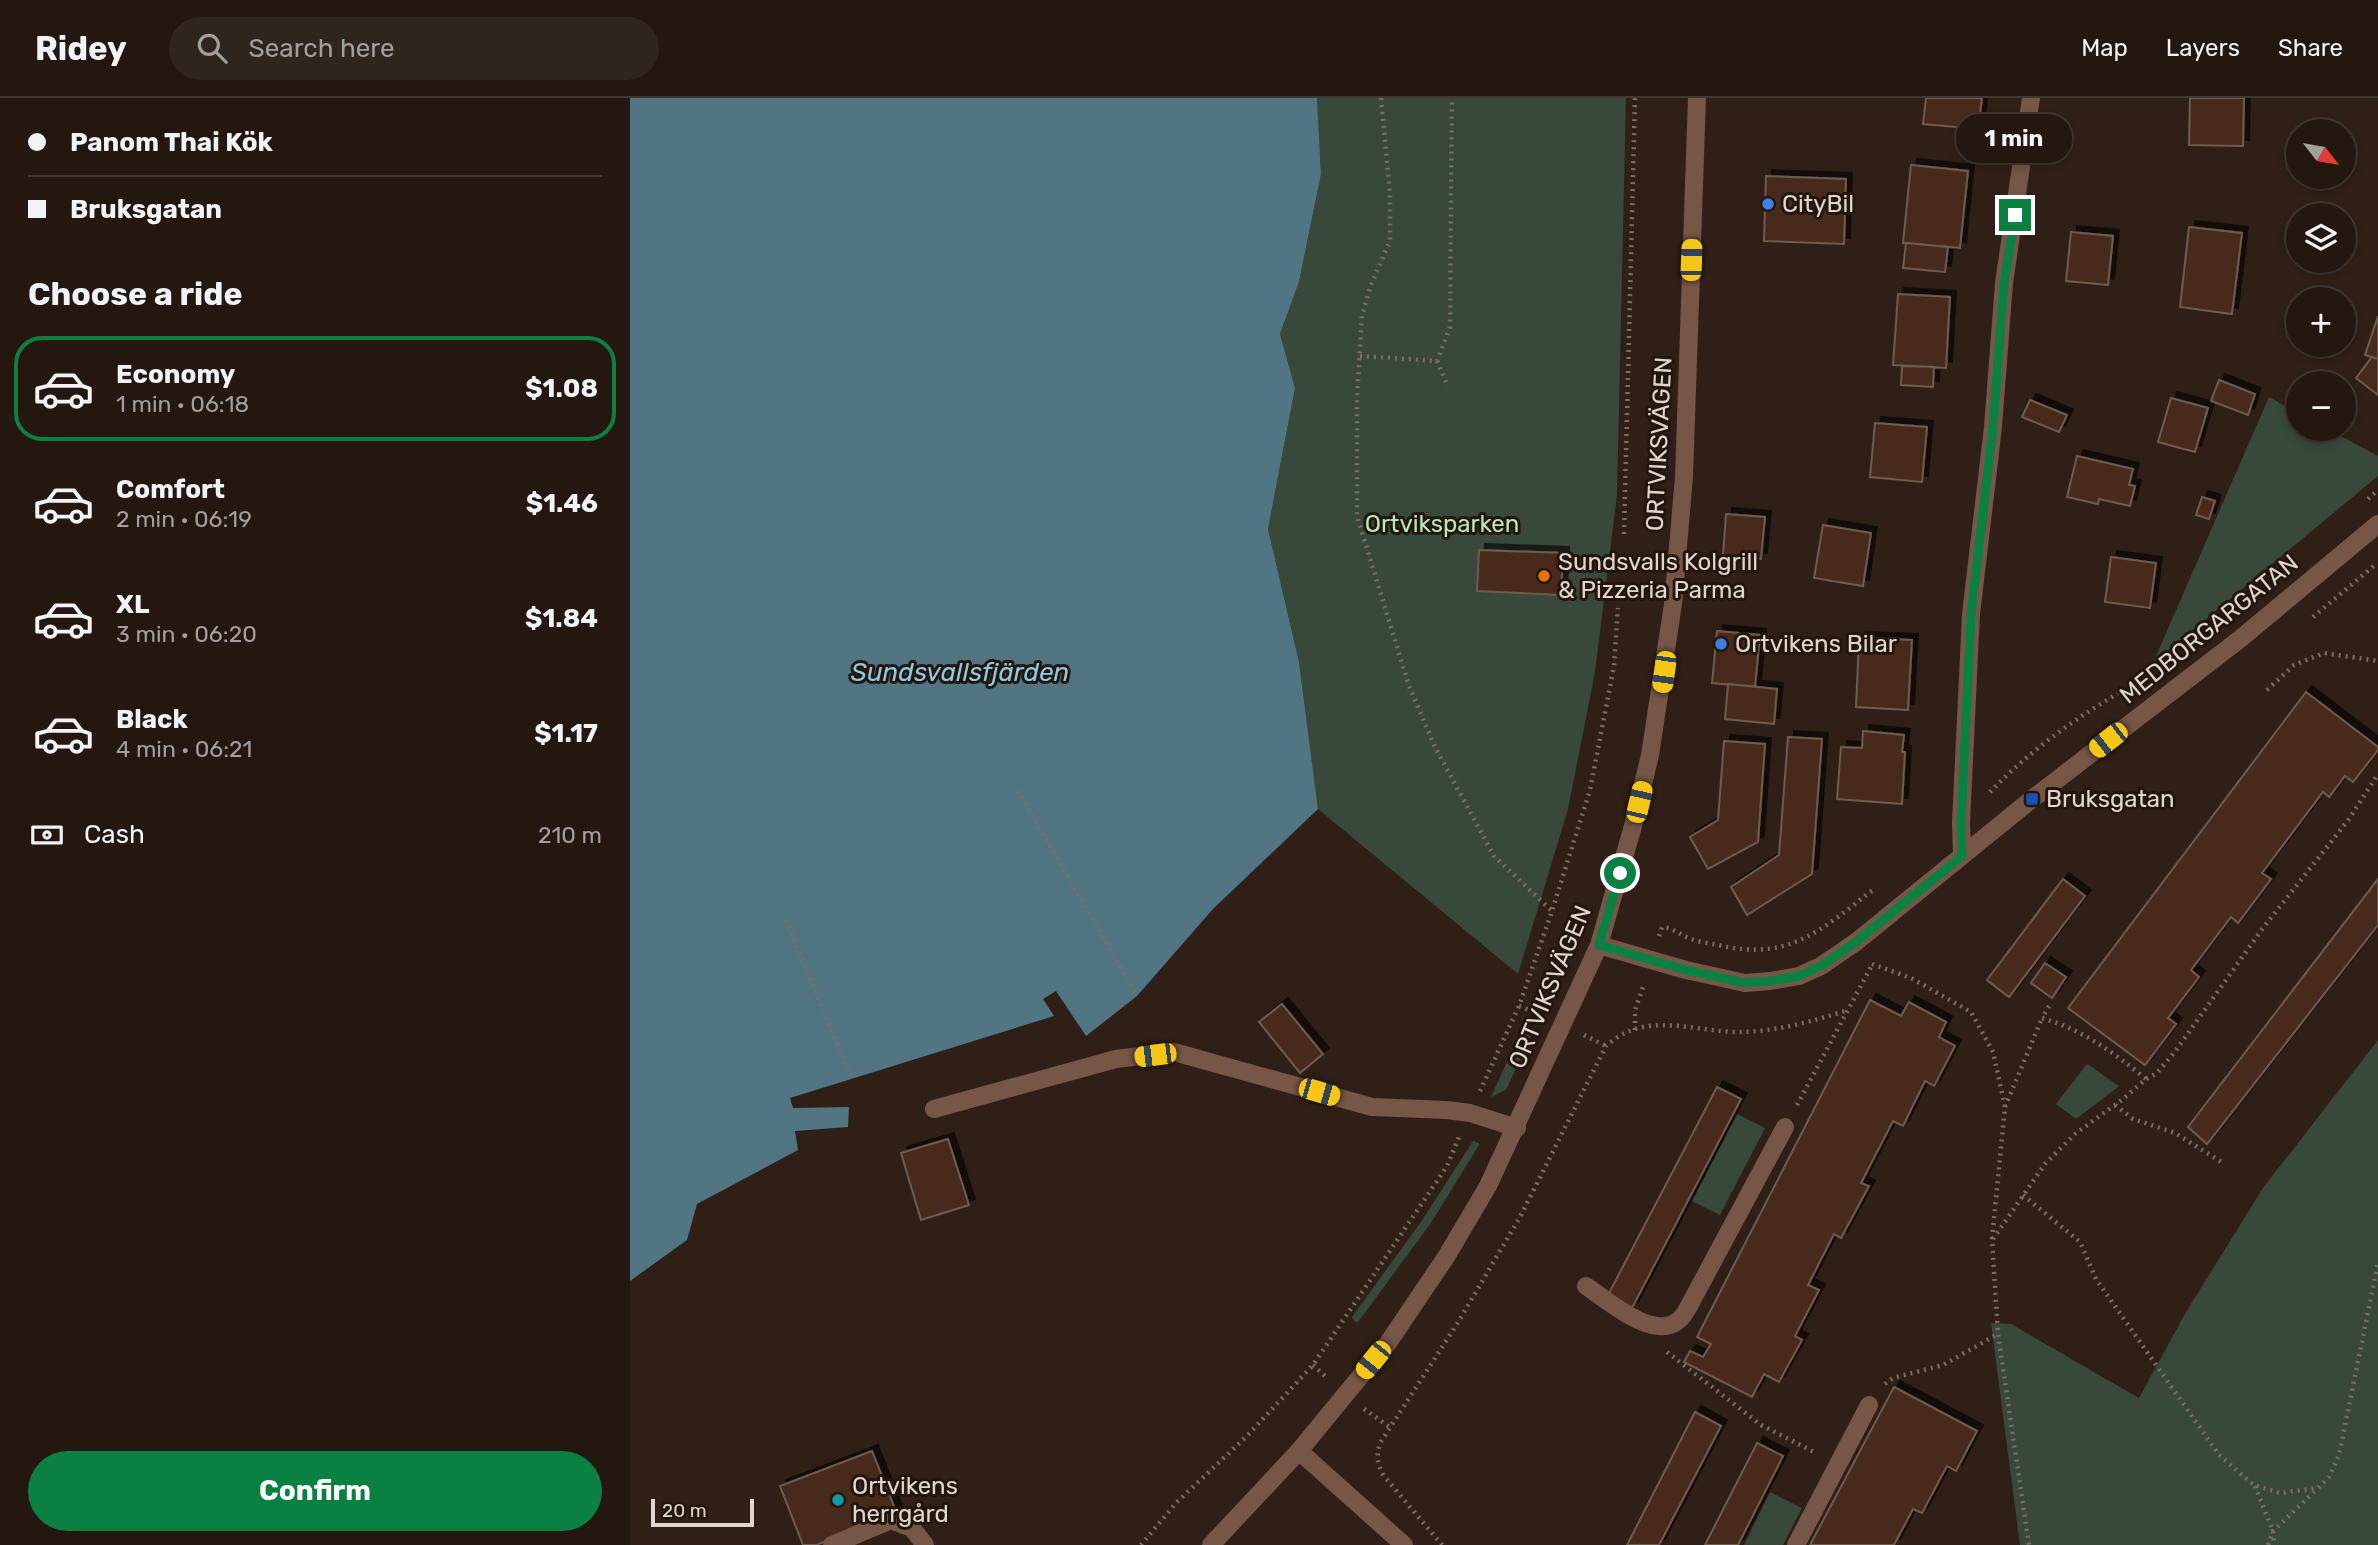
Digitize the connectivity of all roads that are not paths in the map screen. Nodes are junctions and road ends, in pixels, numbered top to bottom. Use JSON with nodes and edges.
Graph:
{"nodes":[{"id":1,"x":1697,"y":98,"type":"edge"},
{"id":2,"x":2031,"y":98,"type":"edge"},
{"id":3,"x":2378,"y":524,"type":"edge"},
{"id":4,"x":1962,"y":856,"type":"junction"},
{"id":5,"x":1599,"y":945,"type":"junction"},
{"id":6,"x":934,"y":1109,"type":"dead end"},
{"id":7,"x":1785,"y":1127,"type":"road end"},
{"id":8,"x":1517,"y":1128,"type":"junction"},
{"id":9,"x":1586,"y":1286,"type":"dead end"},
{"id":10,"x":1869,"y":1405,"type":"road end"},
{"id":11,"x":1299,"y":1451,"type":"junction"},
{"id":12,"x":832,"y":1545,"type":"edge"},
{"id":13,"x":925,"y":1545,"type":"edge"},
{"id":14,"x":1211,"y":1545,"type":"edge"},
{"id":15,"x":1404,"y":1545,"type":"edge"},
{"id":16,"x":1797,"y":1545,"type":"edge"}],
"edges":[{"from":1,"to":5,"type":"street","name":"ORTVIKSVÄGEN"},
{"from":2,"to":4,"type":"street"},
{"from":3,"to":4,"type":"street","name":"MEDBORGARGATAN"},
{"from":4,"to":5,"type":"street","name":"MEDBORGARGATAN"},
{"from":5,"to":8,"type":"street","name":"ORTVIKSVÄGEN"},
{"from":6,"to":8,"type":"street"},
{"from":7,"to":9,"type":"street"},
{"from":8,"to":11,"type":"street","name":"ORTVIKSVÄGEN"},
{"from":10,"to":16,"type":"street"},
{"from":11,"to":14,"type":"street","name":"ORTVIKSVÄGEN"},
{"from":11,"to":15,"type":"street"},
{"from":12,"to":13,"type":"street"}]}
